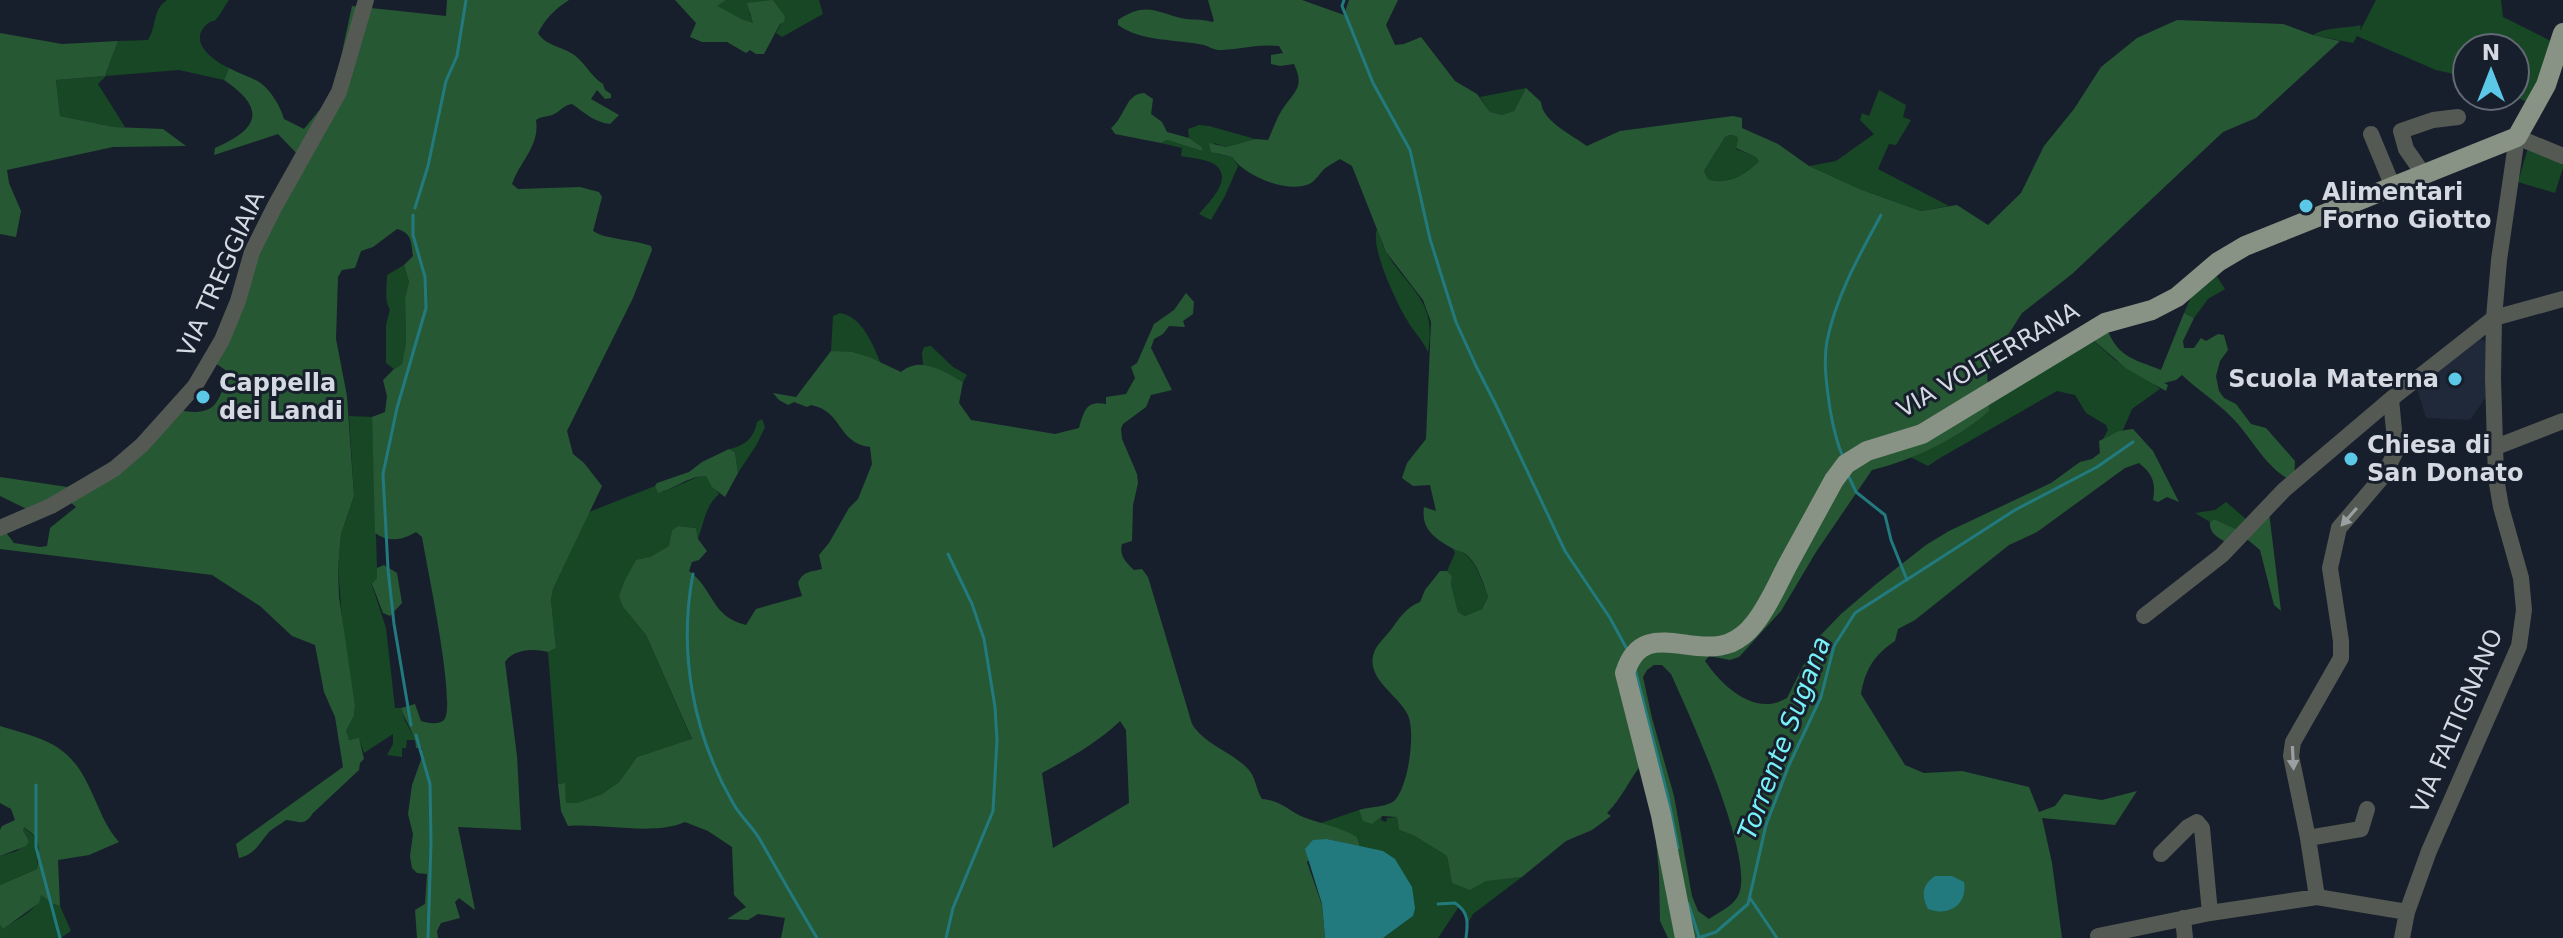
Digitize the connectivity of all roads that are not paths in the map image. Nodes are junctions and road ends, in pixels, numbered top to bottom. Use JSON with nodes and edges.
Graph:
{"nodes":[{"id":1,"x":366,"y":0,"type":"edge"},
{"id":2,"x":2563,"y":33,"type":"edge"},
{"id":3,"x":2458,"y":117,"type":"dead end"},
{"id":4,"x":2371,"y":134,"type":"dead end"},
{"id":5,"x":2517,"y":137,"type":"junction"},
{"id":6,"x":2563,"y":156,"type":"edge"},
{"id":7,"x":2424,"y":175,"type":"junction"},
{"id":8,"x":2393,"y":187,"type":"junction"},
{"id":9,"x":2562,"y":295,"type":"edge"},
{"id":10,"x":2494,"y":318,"type":"junction"},
{"id":11,"x":2391,"y":399,"type":"junction"},
{"id":12,"x":2563,"y":421,"type":"edge"},
{"id":13,"x":2496,"y":447,"type":"junction"},
{"id":14,"x":0,"y":528,"type":"edge"},
{"id":15,"x":2144,"y":616,"type":"dead end"},
{"id":16,"x":2367,"y":809,"type":"dead end"},
{"id":17,"x":2308,"y":838,"type":"junction"},
{"id":18,"x":2161,"y":854,"type":"dead end"},
{"id":19,"x":2317,"y":897,"type":"junction"},
{"id":20,"x":2407,"y":912,"type":"junction"},
{"id":21,"x":2210,"y":913,"type":"junction"},
{"id":22,"x":2183,"y":918,"type":"junction"},
{"id":23,"x":1685,"y":936,"type":"edge"},
{"id":24,"x":2098,"y":936,"type":"dead end"},
{"id":25,"x":2185,"y":938,"type":"edge"},
{"id":26,"x":2402,"y":938,"type":"edge"}],
"edges":[{"from":1,"to":14,"type":"street","name":"VIA TREGGIAIA"},
{"from":2,"to":5,"type":"main road"},
{"from":3,"to":7,"type":"street"},
{"from":4,"to":8,"type":"street"},
{"from":5,"to":6,"type":"street"},
{"from":5,"to":7,"type":"main road","name":"VIA VOLTERRANA"},
{"from":5,"to":10,"type":"street","name":"VIA FALTIGNANO"},
{"from":7,"to":8,"type":"main road","name":"VIA VOLTERRANA"},
{"from":8,"to":23,"type":"main road","name":"VIA VOLTERRANA"},
{"from":9,"to":10,"type":"street"},
{"from":10,"to":11,"type":"street"},
{"from":10,"to":13,"type":"street","name":"VIA FALTIGNANO"},
{"from":11,"to":15,"type":"street"},
{"from":11,"to":17,"type":"street","one_way":true},
{"from":12,"to":13,"type":"street"},
{"from":13,"to":20,"type":"street","name":"VIA FALTIGNANO"},
{"from":16,"to":17,"type":"street"},
{"from":17,"to":19,"type":"street"},
{"from":18,"to":21,"type":"street"},
{"from":19,"to":20,"type":"street"},
{"from":19,"to":21,"type":"street"},
{"from":20,"to":26,"type":"street","name":"VIA FALTIGNANO"},
{"from":21,"to":22,"type":"street"},
{"from":22,"to":24,"type":"street"},
{"from":22,"to":25,"type":"street"}]}
